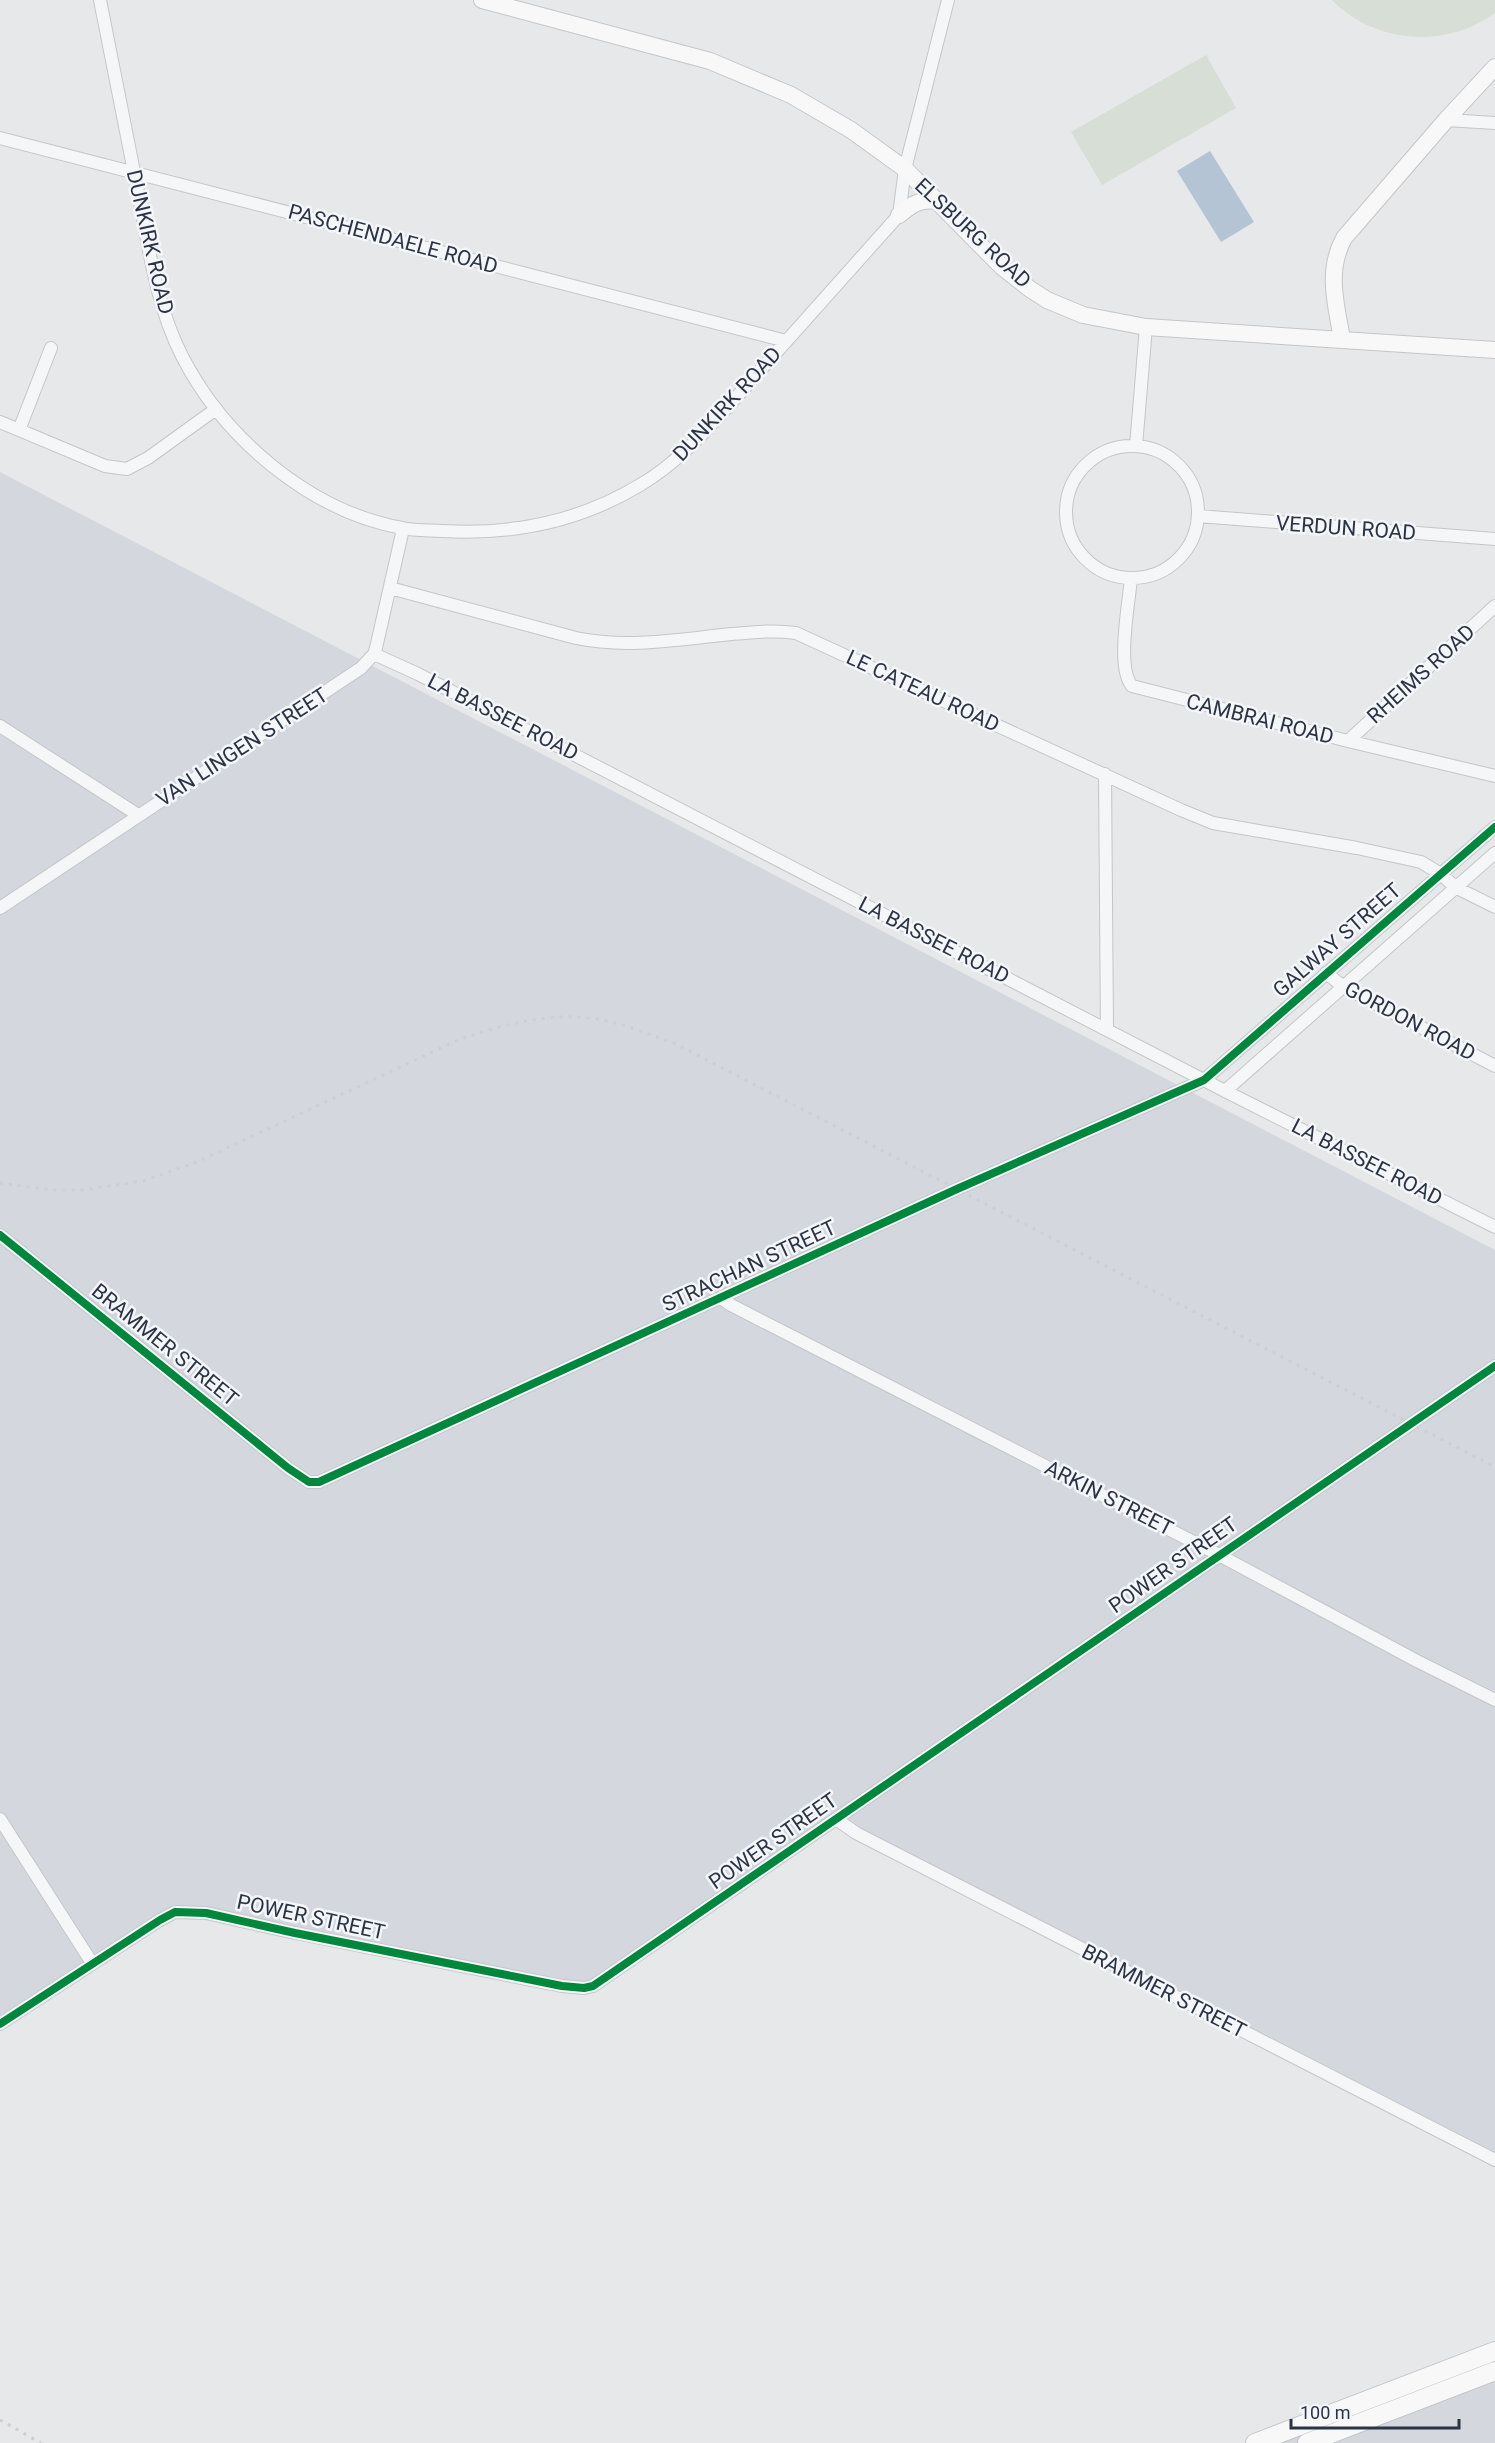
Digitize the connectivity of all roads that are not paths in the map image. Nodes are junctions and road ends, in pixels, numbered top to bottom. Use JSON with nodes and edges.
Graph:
{"nodes":[{"id":1,"x":100,"y":0,"type":"edge"},
{"id":2,"x":482,"y":0,"type":"edge"},
{"id":3,"x":948,"y":0,"type":"edge"},
{"id":4,"x":1495,"y":67,"type":"edge"},
{"id":5,"x":1446,"y":120,"type":"junction"},
{"id":6,"x":1495,"y":123,"type":"edge"},
{"id":7,"x":0,"y":138,"type":"edge"},
{"id":8,"x":905,"y":169,"type":"junction"},
{"id":9,"x":134,"y":172,"type":"junction"},
{"id":10,"x":938,"y":202,"type":"junction"},
{"id":11,"x":898,"y":215,"type":"junction"},
{"id":12,"x":1146,"y":327,"type":"junction"},
{"id":13,"x":1342,"y":339,"type":"junction"},
{"id":14,"x":786,"y":341,"type":"junction"},
{"id":15,"x":51,"y":348,"type":"dead end"},
{"id":16,"x":1495,"y":350,"type":"edge"},
{"id":17,"x":216,"y":409,"type":"junction"},
{"id":18,"x":0,"y":422,"type":"edge"},
{"id":19,"x":18,"y":430,"type":"junction"},
{"id":20,"x":1136,"y":446,"type":"junction"},
{"id":21,"x":1198,"y":516,"type":"junction"},
{"id":22,"x":403,"y":529,"type":"junction"},
{"id":23,"x":1495,"y":539,"type":"edge"},
{"id":24,"x":1131,"y":578,"type":"junction"},
{"id":25,"x":390,"y":588,"type":"junction"},
{"id":26,"x":1495,"y":606,"type":"edge"},
{"id":27,"x":374,"y":654,"type":"junction"},
{"id":28,"x":0,"y":726,"type":"edge"},
{"id":29,"x":1348,"y":741,"type":"junction"},
{"id":30,"x":1105,"y":774,"type":"junction"},
{"id":31,"x":1495,"y":776,"type":"edge"},
{"id":32,"x":138,"y":815,"type":"junction"},
{"id":33,"x":1495,"y":827,"type":"edge"},
{"id":34,"x":1495,"y":853,"type":"edge"},
{"id":35,"x":1441,"y":874,"type":"junction"},
{"id":36,"x":1455,"y":887,"type":"junction"},
{"id":37,"x":1495,"y":907,"type":"edge"},
{"id":38,"x":0,"y":908,"type":"edge"},
{"id":39,"x":1326,"y":973,"type":"junction"},
{"id":40,"x":1344,"y":987,"type":"junction"},
{"id":41,"x":1107,"y":1030,"type":"junction"},
{"id":42,"x":1495,"y":1066,"type":"edge"},
{"id":43,"x":1204,"y":1080,"type":"junction"},
{"id":44,"x":1224,"y":1092,"type":"junction"},
{"id":45,"x":1495,"y":1227,"type":"edge"},
{"id":46,"x":0,"y":1235,"type":"edge"},
{"id":47,"x":721,"y":1298,"type":"junction"},
{"id":48,"x":1495,"y":1366,"type":"edge"},
{"id":49,"x":309,"y":1482,"type":"joint"},
{"id":50,"x":1219,"y":1555,"type":"junction"},
{"id":51,"x":1495,"y":1700,"type":"edge"},
{"id":52,"x":0,"y":1819,"type":"edge"},
{"id":53,"x":836,"y":1819,"type":"junction"},
{"id":54,"x":92,"y":1963,"type":"junction"},
{"id":55,"x":0,"y":2024,"type":"edge"},
{"id":56,"x":1495,"y":2160,"type":"edge"},
{"id":57,"x":1495,"y":2352,"type":"edge"},
{"id":58,"x":1495,"y":2371,"type":"edge"},
{"id":59,"x":1255,"y":2443,"type":"edge"},
{"id":60,"x":1306,"y":2443,"type":"edge"}],
"edges":[{"from":1,"to":9,"type":"street","name":"DUNKIRK ROAD"},
{"from":2,"to":8,"type":"main road","name":"ELSBURG ROAD"},
{"from":3,"to":8,"type":"street"},
{"from":4,"to":5,"type":"main road"},
{"from":5,"to":6,"type":"street"},
{"from":5,"to":13,"type":"main road"},
{"from":7,"to":9,"type":"street","name":"PASCHENDAELE ROAD"},
{"from":8,"to":10,"type":"main road","name":"ELSBURG ROAD"},
{"from":8,"to":11,"type":"street"},
{"from":9,"to":14,"type":"street","name":"PASCHENDAELE ROAD"},
{"from":9,"to":17,"type":"street","name":"DUNKIRK ROAD"},
{"from":10,"to":11,"type":"main road"},
{"from":10,"to":12,"type":"main road","name":"ELSBURG ROAD"},
{"from":11,"to":14,"type":"street","name":"DUNKIRK ROAD"},
{"from":12,"to":13,"type":"main road","name":"ELSBURG ROAD"},
{"from":12,"to":20,"type":"street"},
{"from":13,"to":16,"type":"main road","name":"ELSBURG ROAD"},
{"from":14,"to":22,"type":"street","name":"DUNKIRK ROAD"},
{"from":15,"to":19,"type":"street"},
{"from":17,"to":19,"type":"street"},
{"from":17,"to":22,"type":"street","name":"DUNKIRK ROAD"},
{"from":18,"to":19,"type":"street"},
{"from":20,"to":21,"type":"street"},
{"from":20,"to":24,"type":"street"},
{"from":21,"to":23,"type":"street","name":"VERDUN ROAD"},
{"from":21,"to":24,"type":"street"},
{"from":22,"to":25,"type":"street"},
{"from":24,"to":29,"type":"street","name":"CAMBRAI ROAD"},
{"from":25,"to":27,"type":"street"},
{"from":25,"to":30,"type":"street","name":"LE CATEAU ROAD"},
{"from":26,"to":29,"type":"street","name":"RHEIMS ROAD"},
{"from":27,"to":32,"type":"street","name":"VAN LINGEN STREET"},
{"from":27,"to":41,"type":"street","name":"LA BASSEE ROAD"},
{"from":28,"to":32,"type":"street"},
{"from":29,"to":31,"type":"street","name":"CAMBRAI ROAD"},
{"from":30,"to":35,"type":"street","name":"LE CATEAU ROAD"},
{"from":30,"to":41,"type":"street"},
{"from":32,"to":38,"type":"street","name":"VAN LINGEN STREET"},
{"from":33,"to":35,"type":"street","name":"GALWAY STREET"},
{"from":34,"to":36,"type":"street","name":"GALWAY STREET"},
{"from":35,"to":36,"type":"street","name":"LE CATEAU ROAD"},
{"from":35,"to":39,"type":"street","name":"GALWAY STREET"},
{"from":36,"to":37,"type":"street","name":"LE CATEAU ROAD"},
{"from":36,"to":40,"type":"street","name":"GALWAY STREET"},
{"from":39,"to":40,"type":"street","name":"GORDON ROAD"},
{"from":39,"to":43,"type":"street","name":"GALWAY STREET"},
{"from":40,"to":42,"type":"street","name":"GORDON ROAD"},
{"from":40,"to":44,"type":"street","name":"GALWAY STREET"},
{"from":41,"to":43,"type":"street","name":"LA BASSEE ROAD"},
{"from":43,"to":44,"type":"street","name":"LA BASSEE ROAD"},
{"from":43,"to":47,"type":"street","name":"STRACHAN STREET"},
{"from":44,"to":45,"type":"street","name":"LA BASSEE ROAD"},
{"from":46,"to":49,"type":"street","name":"BRAMMER STREET"},
{"from":47,"to":49,"type":"street","name":"STRACHAN STREET"},
{"from":47,"to":50,"type":"street","name":"ARKIN STREET"},
{"from":48,"to":50,"type":"street","name":"POWER STREET"},
{"from":50,"to":51,"type":"street","name":"ARKIN STREET"},
{"from":50,"to":53,"type":"street","name":"POWER STREET"},
{"from":52,"to":54,"type":"street"},
{"from":53,"to":54,"type":"street","name":"POWER STREET"},
{"from":53,"to":56,"type":"street","name":"BRAMMER STREET"},
{"from":54,"to":55,"type":"street","name":"POWER STREET"},
{"from":57,"to":59,"type":"main road"},
{"from":58,"to":60,"type":"main road"}]}
